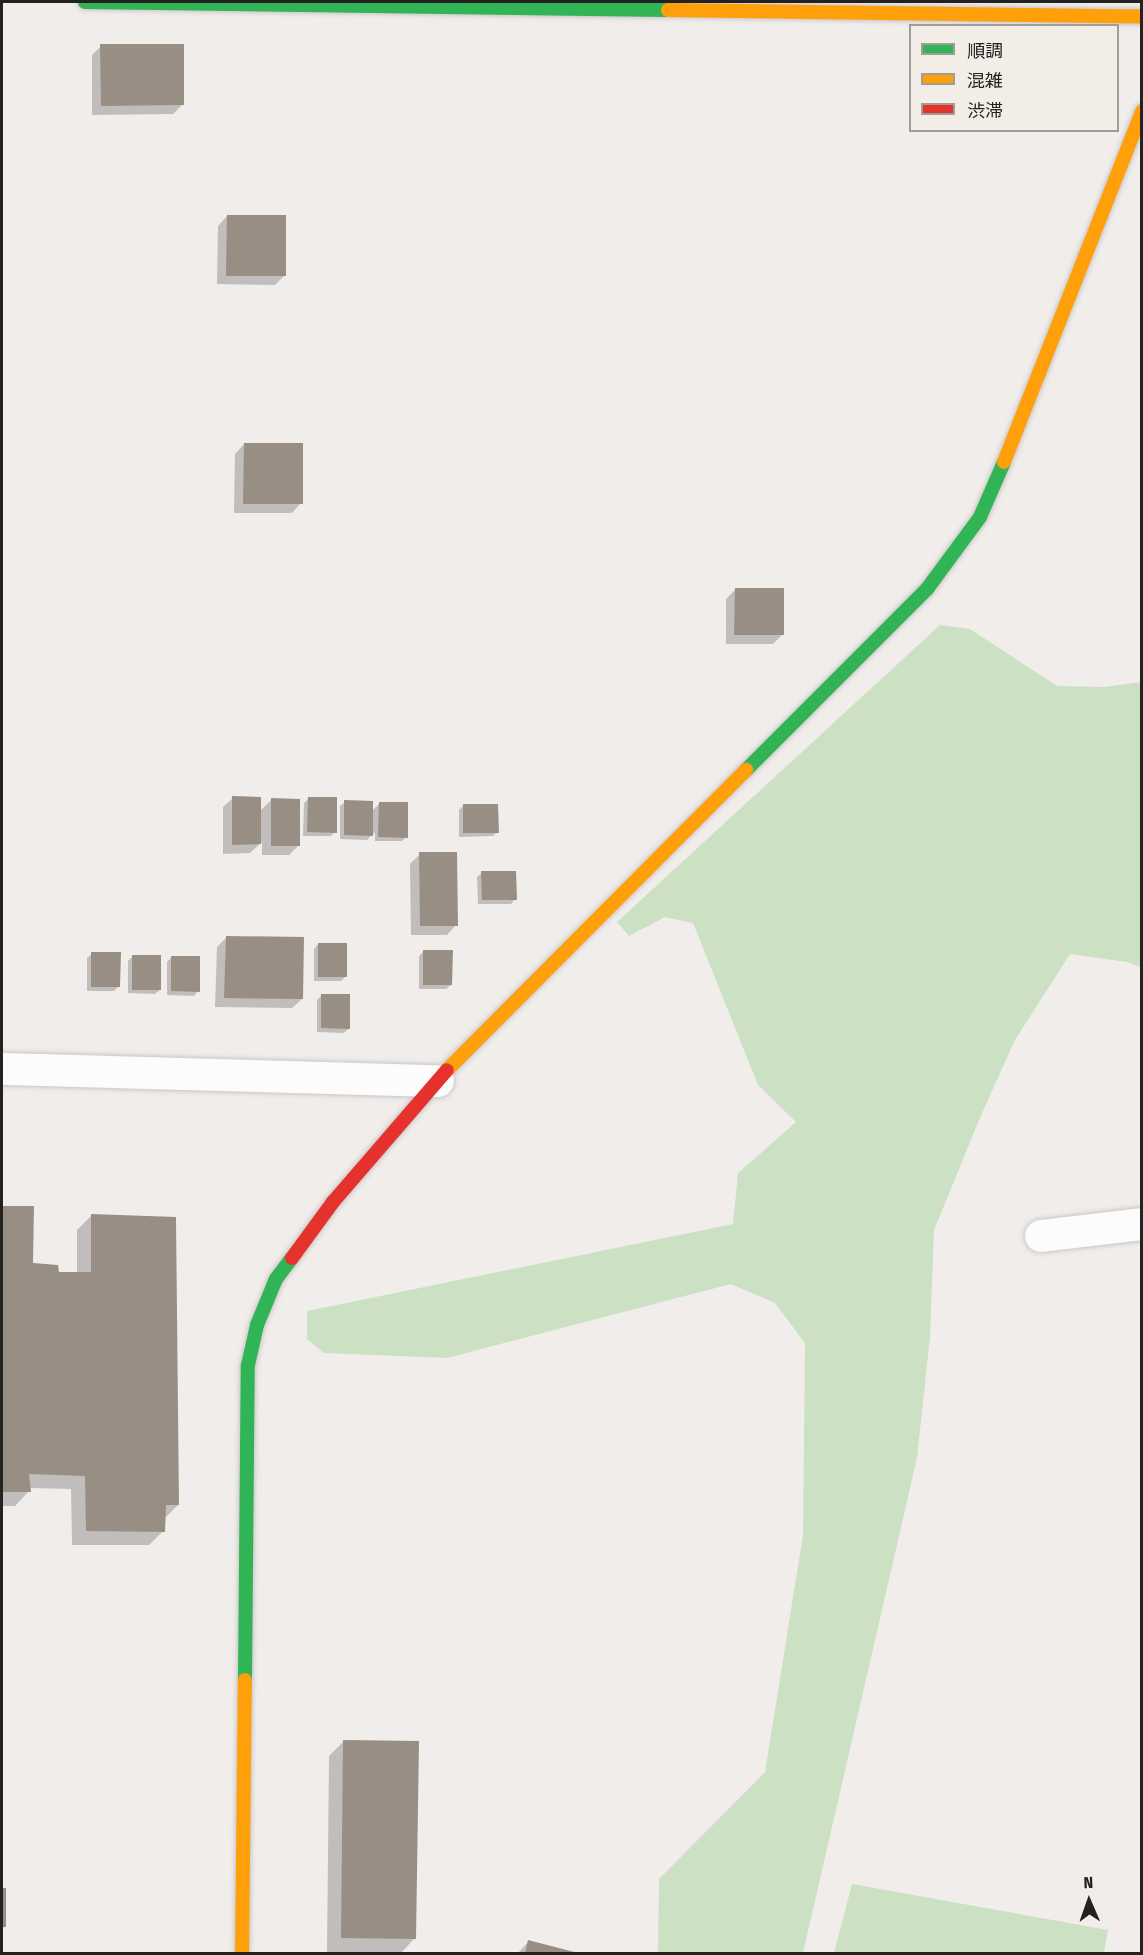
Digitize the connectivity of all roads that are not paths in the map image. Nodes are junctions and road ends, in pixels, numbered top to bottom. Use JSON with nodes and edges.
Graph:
{"nodes":[{"id":1,"x":85,"y":2,"type":"edge"},
{"id":2,"x":1142,"y":17,"type":"edge"},
{"id":3,"x":1142,"y":111,"type":"edge"},
{"id":4,"x":2,"y":1069,"type":"edge"},
{"id":5,"x":438,"y":1081,"type":"junction"},
{"id":6,"x":1142,"y":1224,"type":"edge"},
{"id":7,"x":1041,"y":1236,"type":"dead end"},
{"id":8,"x":242,"y":1953,"type":"edge"}],
"edges":[{"from":1,"to":2,"type":"street"},
{"from":3,"to":5,"type":"street"},
{"from":4,"to":5,"type":"street"},
{"from":5,"to":8,"type":"street"},
{"from":6,"to":7,"type":"street"}]}
